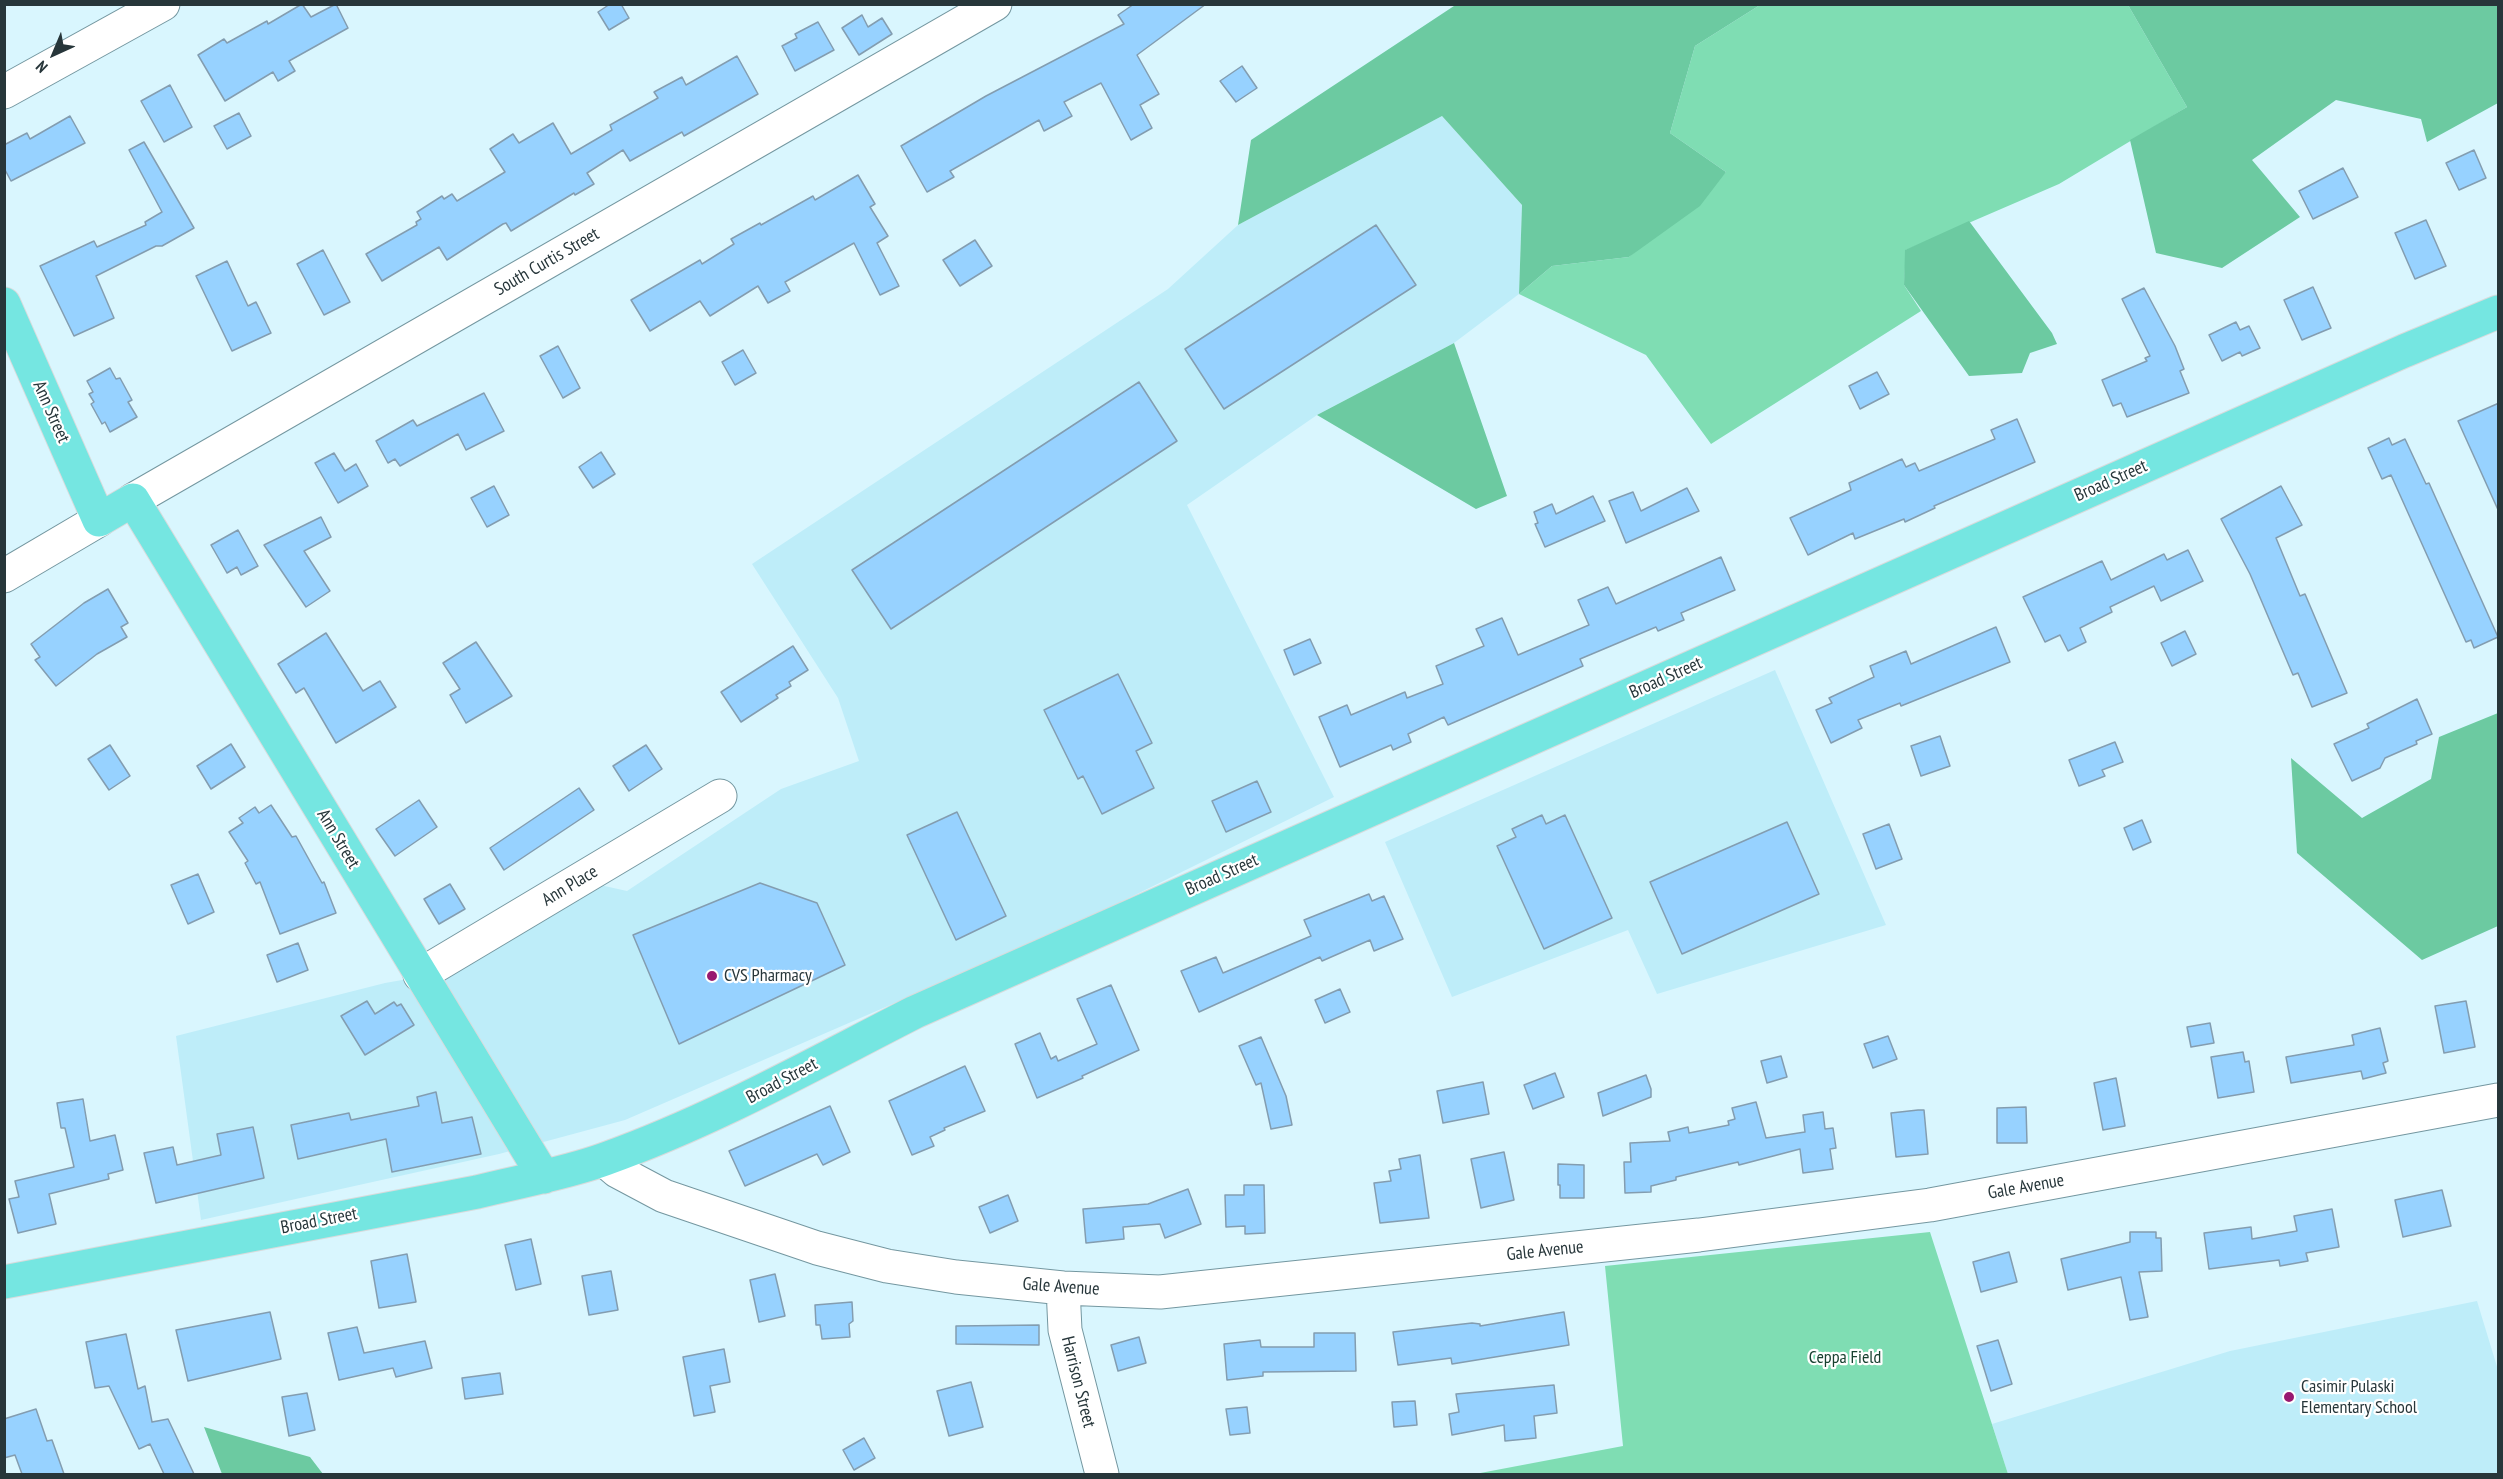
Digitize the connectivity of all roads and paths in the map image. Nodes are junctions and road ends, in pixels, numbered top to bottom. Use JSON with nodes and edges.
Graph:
{"nodes":[{"id":1,"x":163,"y":4,"type":"edge"},
{"id":2,"x":995,"y":4,"type":"edge"},
{"id":3,"x":4,"y":92,"type":"edge"},
{"id":4,"x":4,"y":304,"type":"edge"},
{"id":5,"x":2499,"y":312,"type":"edge"},
{"id":6,"x":133,"y":500,"type":"junction"},
{"id":7,"x":99,"y":520,"type":"junction"},
{"id":8,"x":4,"y":576,"type":"edge"},
{"id":9,"x":720,"y":796,"type":"dead end"},
{"id":10,"x":420,"y":975,"type":"junction"},
{"id":11,"x":2499,"y":1100,"type":"edge"},
{"id":12,"x":603,"y":1160,"type":"junction"},
{"id":13,"x":544,"y":1177,"type":"junction"},
{"id":14,"x":4,"y":1282,"type":"edge"},
{"id":15,"x":1063,"y":1288,"type":"junction"},
{"id":16,"x":1102,"y":1474,"type":"edge"}],
"edges":[{"from":1,"to":3,"type":"street"},
{"from":2,"to":6,"type":"street","name":"South Curtis Street"},
{"from":4,"to":7,"type":"main road","name":"Ann Street"},
{"from":5,"to":12,"type":"main road","name":"Broad Street"},
{"from":6,"to":7,"type":"main road","name":"South Curtis Street"},
{"from":6,"to":10,"type":"main road","name":"Ann Street"},
{"from":7,"to":8,"type":"street"},
{"from":9,"to":10,"type":"street","name":"Ann Place"},
{"from":10,"to":13,"type":"main road","name":"Ann Street"},
{"from":11,"to":15,"type":"street","name":"Gale Avenue"},
{"from":12,"to":13,"type":"main road","name":"Broad Street"},
{"from":12,"to":15,"type":"street","name":"Gale Avenue"},
{"from":13,"to":14,"type":"main road","name":"Broad Street"},
{"from":15,"to":16,"type":"street","name":"Harrison Street"}]}
